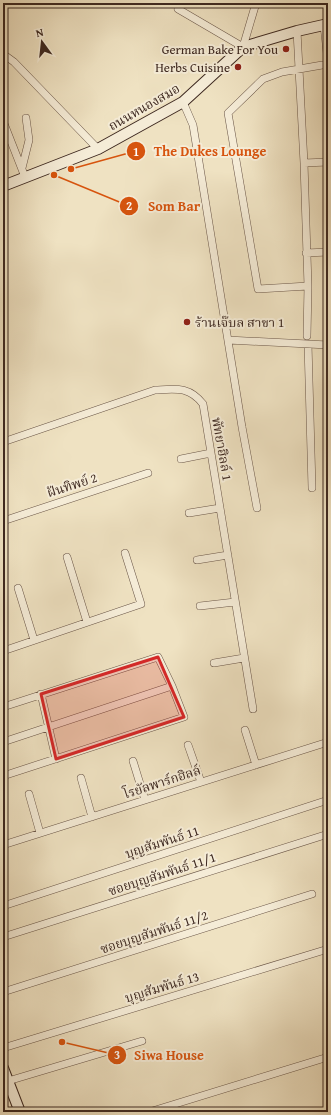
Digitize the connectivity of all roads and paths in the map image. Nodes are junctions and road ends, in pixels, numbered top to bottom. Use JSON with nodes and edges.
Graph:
{"nodes":[{"id":1,"x":256,"y":3,"type":"edge"},
{"id":2,"x":178,"y":9,"type":"dead end"},
{"id":3,"x":326,"y":24,"type":"edge"},
{"id":4,"x":297,"y":31,"type":"junction"},
{"id":5,"x":244,"y":47,"type":"junction"},
{"id":6,"x":3,"y":54,"type":"edge"},
{"id":7,"x":328,"y":63,"type":"edge"},
{"id":8,"x":299,"y":69,"type":"junction"},
{"id":9,"x":183,"y":102,"type":"junction"},
{"id":10,"x":26,"y":118,"type":"dead end"},
{"id":11,"x":3,"y":120,"type":"edge"},
{"id":12,"x":98,"y":149,"type":"junction"},
{"id":13,"x":328,"y":162,"type":"edge"},
{"id":14,"x":304,"y":163,"type":"junction"},
{"id":15,"x":23,"y":172,"type":"junction"},
{"id":16,"x":3,"y":186,"type":"edge"},
{"id":17,"x":328,"y":252,"type":"edge"},
{"id":18,"x":306,"y":253,"type":"junction"},
{"id":19,"x":308,"y":286,"type":"junction"},
{"id":20,"x":228,"y":340,"type":"junction"},
{"id":21,"x":308,"y":340,"type":"junction"},
{"id":22,"x":328,"y":345,"type":"edge"},
{"id":23,"x":3,"y":442,"type":"edge"},
{"id":24,"x":211,"y":453,"type":"junction"},
{"id":25,"x":181,"y":459,"type":"dead end"},
{"id":26,"x":148,"y":473,"type":"dead end"},
{"id":27,"x":312,"y":488,"type":"dead end"},
{"id":28,"x":220,"y":508,"type":"junction"},
{"id":29,"x":257,"y":508,"type":"dead end"},
{"id":30,"x":189,"y":513,"type":"dead end"},
{"id":31,"x":3,"y":521,"type":"edge"},
{"id":32,"x":125,"y":553,"type":"dead end"},
{"id":33,"x":228,"y":555,"type":"junction"},
{"id":34,"x":67,"y":557,"type":"dead end"},
{"id":35,"x":197,"y":560,"type":"dead end"},
{"id":36,"x":18,"y":588,"type":"dead end"},
{"id":37,"x":235,"y":602,"type":"junction"},
{"id":38,"x":200,"y":606,"type":"dead end"},
{"id":39,"x":87,"y":622,"type":"junction"},
{"id":40,"x":34,"y":640,"type":"junction"},
{"id":41,"x":3,"y":651,"type":"edge"},
{"id":42,"x":244,"y":658,"type":"junction"},
{"id":43,"x":214,"y":663,"type":"dead end"},
{"id":44,"x":172,"y":686,"type":"junction"},
{"id":45,"x":41,"y":694,"type":"junction"},
{"id":46,"x":3,"y":707,"type":"edge"},
{"id":47,"x":252,"y":709,"type":"dead end"},
{"id":48,"x":49,"y":727,"type":"junction"},
{"id":49,"x":245,"y":730,"type":"dead end"},
{"id":50,"x":3,"y":742,"type":"edge"},
{"id":51,"x":328,"y":742,"type":"edge"},
{"id":52,"x":188,"y":745,"type":"dead end"},
{"id":53,"x":56,"y":759,"type":"junction"},
{"id":54,"x":134,"y":761,"type":"dead end"},
{"id":55,"x":256,"y":765,"type":"junction"},
{"id":56,"x":3,"y":776,"type":"edge"},
{"id":57,"x":81,"y":778,"type":"dead end"},
{"id":58,"x":201,"y":782,"type":"junction"},
{"id":59,"x":30,"y":794,"type":"dead end"},
{"id":60,"x":145,"y":800,"type":"junction"},
{"id":61,"x":328,"y":800,"type":"edge"},
{"id":62,"x":92,"y":816,"type":"junction"},
{"id":63,"x":40,"y":833,"type":"junction"},
{"id":64,"x":328,"y":834,"type":"edge"},
{"id":65,"x":3,"y":845,"type":"edge"},
{"id":66,"x":312,"y":894,"type":"dead end"},
{"id":67,"x":3,"y":906,"type":"edge"},
{"id":68,"x":3,"y":937,"type":"edge"},
{"id":69,"x":328,"y":949,"type":"edge"},
{"id":70,"x":3,"y":992,"type":"edge"},
{"id":71,"x":142,"y":1041,"type":"dead end"},
{"id":72,"x":3,"y":1048,"type":"edge"},
{"id":73,"x":328,"y":1057,"type":"edge"},
{"id":74,"x":3,"y":1068,"type":"edge"},
{"id":75,"x":8,"y":1081,"type":"junction"},
{"id":76,"x":328,"y":1111,"type":"edge"},
{"id":77,"x":20,"y":1112,"type":"edge"},
{"id":78,"x":149,"y":1112,"type":"edge"},
{"id":79,"x":325,"y":1112,"type":"edge"}],
"edges":[{"from":1,"to":5,"type":"street"},
{"from":2,"to":5,"type":"street"},
{"from":3,"to":4,"type":"street","name":"ถนนหนองสมอ"},
{"from":3,"to":7,"type":"street"},
{"from":4,"to":5,"type":"street","name":"ถนนหนองสมอ"},
{"from":4,"to":8,"type":"street"},
{"from":5,"to":9,"type":"street","name":"ถนนหนองสมอ"},
{"from":6,"to":12,"type":"street"},
{"from":7,"to":8,"type":"street"},
{"from":8,"to":14,"type":"street"},
{"from":8,"to":19,"type":"street"},
{"from":9,"to":12,"type":"street","name":"ถนนหนองสมอ"},
{"from":9,"to":20,"type":"street"},
{"from":10,"to":15,"type":"street"},
{"from":11,"to":15,"type":"street"},
{"from":12,"to":15,"type":"street","name":"ถนนหนองสมอ"},
{"from":13,"to":14,"type":"street"},
{"from":14,"to":18,"type":"street"},
{"from":15,"to":16,"type":"street","name":"ถนนหนองสมอ"},
{"from":17,"to":18,"type":"street"},
{"from":18,"to":19,"type":"street"},
{"from":19,"to":21,"type":"street"},
{"from":20,"to":21,"type":"street"},
{"from":20,"to":29,"type":"street"},
{"from":21,"to":22,"type":"street"},
{"from":21,"to":27,"type":"street"},
{"from":23,"to":24,"type":"street","name":"พัทยาฮิลล์ 1"},
{"from":24,"to":25,"type":"street"},
{"from":24,"to":28,"type":"street","name":"พัทยาฮิลล์ 1"},
{"from":26,"to":31,"type":"street","name":"ฝันทิพย์ 2"},
{"from":28,"to":30,"type":"street"},
{"from":28,"to":33,"type":"street","name":"พัทยาฮิลล์ 1"},
{"from":32,"to":39,"type":"street"},
{"from":33,"to":35,"type":"street"},
{"from":33,"to":37,"type":"street","name":"พัทยาฮิลล์ 1"},
{"from":34,"to":39,"type":"street"},
{"from":36,"to":40,"type":"street"},
{"from":37,"to":38,"type":"street"},
{"from":37,"to":42,"type":"street","name":"พัทยาฮิลล์ 1"},
{"from":39,"to":40,"type":"street"},
{"from":40,"to":41,"type":"street"},
{"from":42,"to":43,"type":"street"},
{"from":42,"to":47,"type":"street","name":"พัทยาฮิลล์ 1"},
{"from":44,"to":45,"type":"street"},
{"from":44,"to":48,"type":"street"},
{"from":44,"to":53,"type":"street"},
{"from":45,"to":46,"type":"street"},
{"from":45,"to":48,"type":"street"},
{"from":48,"to":50,"type":"street"},
{"from":48,"to":53,"type":"street"},
{"from":49,"to":55,"type":"street"},
{"from":51,"to":55,"type":"street","name":"โรยัลพาร์กฮิลล์"},
{"from":52,"to":58,"type":"street"},
{"from":53,"to":56,"type":"street"},
{"from":54,"to":60,"type":"street"},
{"from":55,"to":58,"type":"street","name":"โรยัลพาร์กฮิลล์"},
{"from":57,"to":62,"type":"street"},
{"from":58,"to":60,"type":"street","name":"โรยัลพาร์กฮิลล์"},
{"from":59,"to":63,"type":"street"},
{"from":60,"to":62,"type":"street","name":"โรยัลพาร์กฮิลล์"},
{"from":61,"to":67,"type":"street","name":"บุญสัมพันธ์ 11"},
{"from":62,"to":63,"type":"street","name":"โรยัลพาร์กฮิลล์"},
{"from":63,"to":65,"type":"street","name":"โรยัลพาร์กฮิลล์"},
{"from":64,"to":68,"type":"street","name":"ซอยบุญสัมพันธ์ 11/1"},
{"from":66,"to":70,"type":"street","name":"ซอยบุญสัมพันธ์ 11/2"},
{"from":69,"to":72,"type":"street","name":"บุญสัมพันธ์ 13"},
{"from":71,"to":75,"type":"street"},
{"from":73,"to":78,"type":"street"},
{"from":74,"to":75,"type":"street"},
{"from":75,"to":77,"type":"street"},
{"from":76,"to":79,"type":"street"}]}
